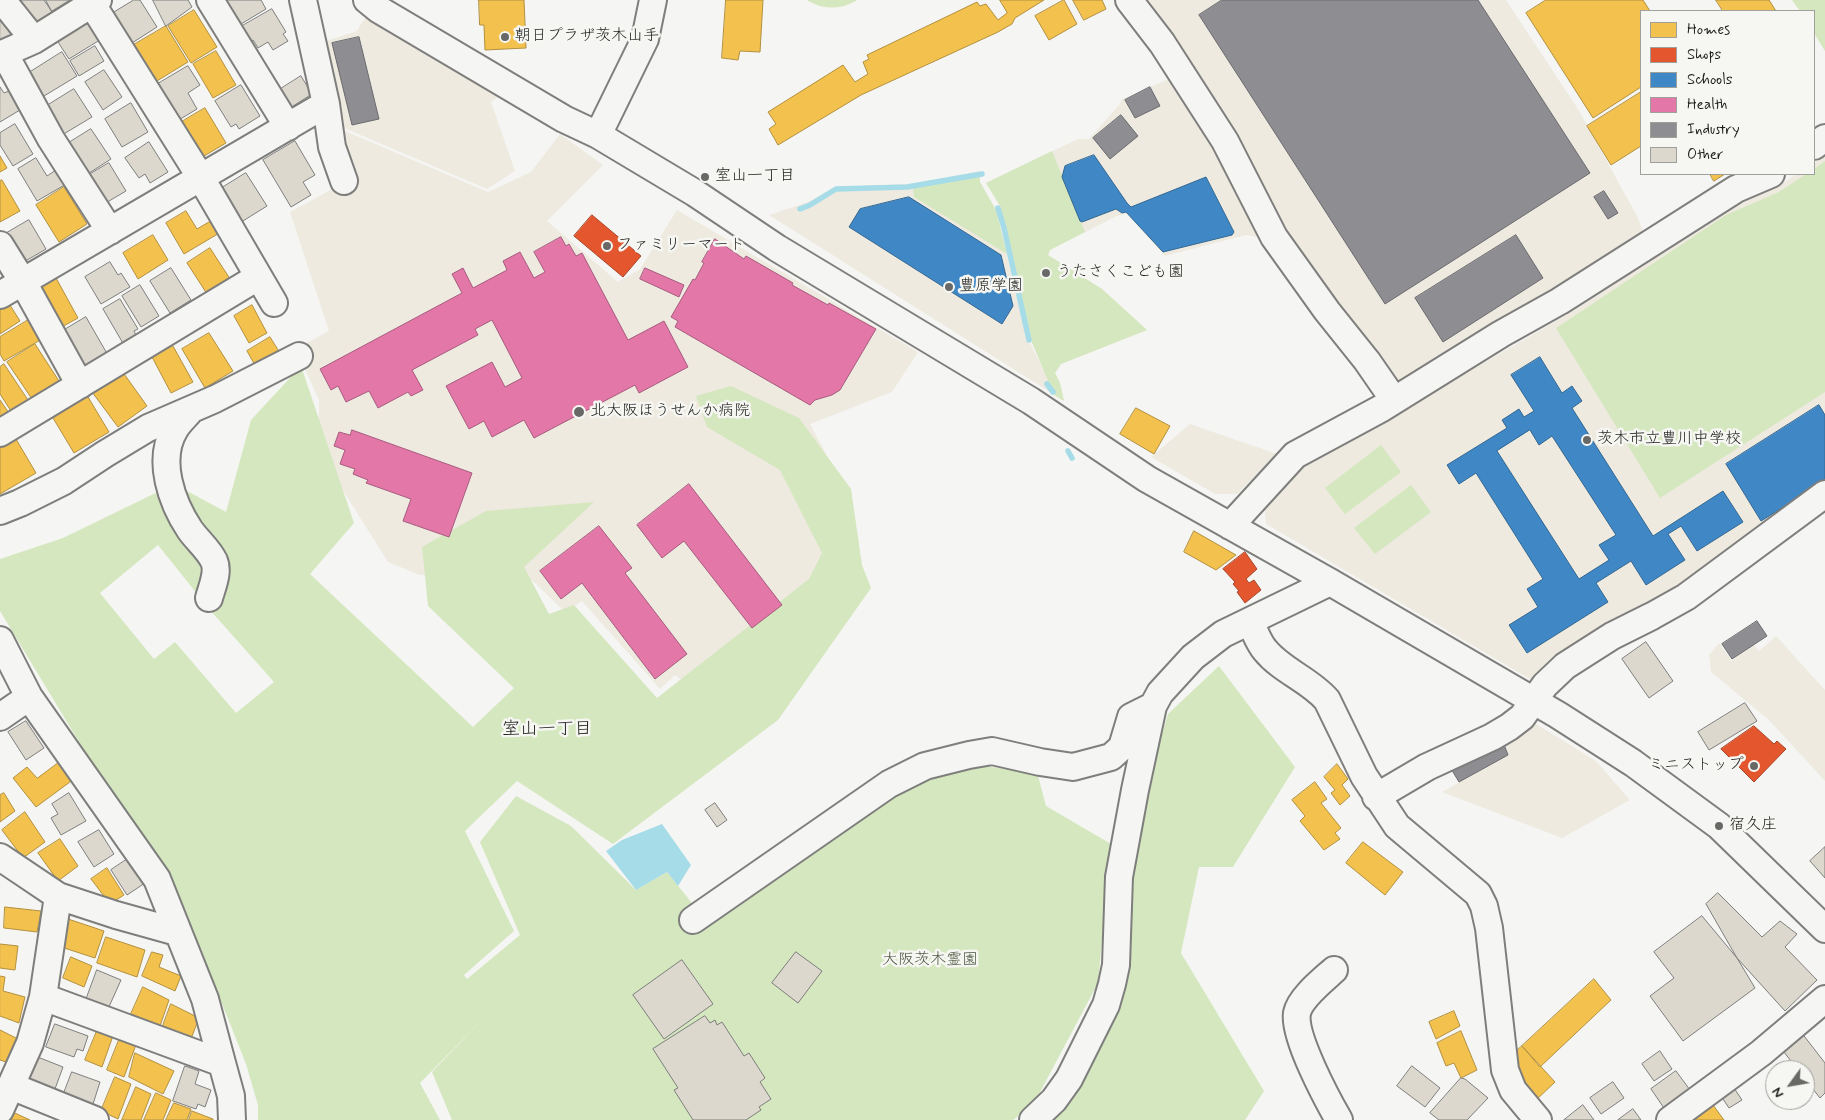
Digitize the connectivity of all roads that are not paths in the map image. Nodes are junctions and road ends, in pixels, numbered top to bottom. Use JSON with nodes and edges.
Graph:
{"nodes":[{"id":1,"x":2,"y":0,"type":"edge"},
{"id":2,"x":210,"y":0,"type":"edge"},
{"id":3,"x":303,"y":0,"type":"edge"},
{"id":4,"x":367,"y":0,"type":"edge"},
{"id":5,"x":653,"y":0,"type":"edge"},
{"id":6,"x":1129,"y":0,"type":"edge"},
{"id":7,"x":95,"y":2,"type":"edge"},
{"id":8,"x":34,"y":40,"type":"junction"},
{"id":9,"x":2,"y":54,"type":"edge"},
{"id":10,"x":326,"y":104,"type":"junction"},
{"id":11,"x":288,"y":127,"type":"junction"},
{"id":12,"x":598,"y":135,"type":"junction"},
{"id":13,"x":1769,"y":175,"type":"edge"},
{"id":14,"x":201,"y":178,"type":"junction"},
{"id":15,"x":344,"y":181,"type":"dead end"},
{"id":16,"x":110,"y":231,"type":"junction"},
{"id":17,"x":0,"y":245,"type":"edge"},
{"id":18,"x":258,"y":277,"type":"junction"},
{"id":19,"x":23,"y":282,"type":"junction"},
{"id":20,"x":0,"y":296,"type":"edge"},
{"id":21,"x":274,"y":303,"type":"dead end"},
{"id":22,"x":299,"y":356,"type":"dead end"},
{"id":23,"x":80,"y":385,"type":"junction"},
{"id":24,"x":1394,"y":400,"type":"junction"},
{"id":25,"x":190,"y":411,"type":"junction"},
{"id":26,"x":0,"y":433,"type":"edge"},
{"id":27,"x":1825,"y":494,"type":"edge"},
{"id":28,"x":0,"y":511,"type":"edge"},
{"id":29,"x":1230,"y":526,"type":"junction"},
{"id":30,"x":1330,"y":582,"type":"junction"},
{"id":31,"x":209,"y":598,"type":"dead end"},
{"id":32,"x":1250,"y":622,"type":"junction"},
{"id":33,"x":0,"y":640,"type":"edge"},
{"id":34,"x":29,"y":697,"type":"junction"},
{"id":35,"x":1534,"y":701,"type":"junction"},
{"id":36,"x":1153,"y":706,"type":"junction"},
{"id":37,"x":0,"y":717,"type":"edge"},
{"id":38,"x":1376,"y":797,"type":"junction"},
{"id":39,"x":0,"y":857,"type":"edge"},
{"id":40,"x":58,"y":896,"type":"junction"},
{"id":41,"x":693,"y":920,"type":"dead end"},
{"id":42,"x":1825,"y":929,"type":"edge"},
{"id":43,"x":178,"y":932,"type":"junction"},
{"id":44,"x":1334,"y":970,"type":"dead end"},
{"id":45,"x":43,"y":997,"type":"junction"},
{"id":46,"x":1825,"y":999,"type":"edge"},
{"id":47,"x":222,"y":1063,"type":"junction"},
{"id":48,"x":10,"y":1086,"type":"junction"},
{"id":49,"x":0,"y":1110,"type":"edge"},
{"id":50,"x":95,"y":1120,"type":"edge"},
{"id":51,"x":232,"y":1120,"type":"edge"},
{"id":52,"x":1033,"y":1120,"type":"edge"},
{"id":53,"x":1339,"y":1120,"type":"edge"},
{"id":54,"x":1538,"y":1120,"type":"edge"},
{"id":55,"x":1670,"y":1120,"type":"edge"}],
"edges":[{"from":1,"to":8,"type":"street"},
{"from":2,"to":11,"type":"street"},
{"from":3,"to":10,"type":"street"},
{"from":4,"to":12,"type":"street"},
{"from":5,"to":12,"type":"street"},
{"from":6,"to":24,"type":"street"},
{"from":7,"to":8,"type":"street"},
{"from":7,"to":14,"type":"street"},
{"from":8,"to":9,"type":"street"},
{"from":9,"to":16,"type":"street"},
{"from":10,"to":11,"type":"street"},
{"from":10,"to":15,"type":"street"},
{"from":11,"to":14,"type":"street"},
{"from":12,"to":29,"type":"street"},
{"from":13,"to":24,"type":"street"},
{"from":14,"to":16,"type":"street"},
{"from":14,"to":18,"type":"street"},
{"from":16,"to":19,"type":"street"},
{"from":17,"to":19,"type":"street"},
{"from":18,"to":21,"type":"street"},
{"from":18,"to":23,"type":"street"},
{"from":19,"to":20,"type":"street"},
{"from":19,"to":23,"type":"street"},
{"from":22,"to":25,"type":"street"},
{"from":23,"to":26,"type":"street"},
{"from":24,"to":29,"type":"street"},
{"from":25,"to":28,"type":"street"},
{"from":25,"to":31,"type":"street"},
{"from":27,"to":35,"type":"street"},
{"from":29,"to":30,"type":"street"},
{"from":30,"to":32,"type":"street"},
{"from":30,"to":35,"type":"street"},
{"from":32,"to":36,"type":"street"},
{"from":32,"to":38,"type":"street"},
{"from":33,"to":34,"type":"street"},
{"from":34,"to":37,"type":"street"},
{"from":34,"to":43,"type":"street"},
{"from":35,"to":38,"type":"street"},
{"from":35,"to":42,"type":"street"},
{"from":36,"to":41,"type":"street"},
{"from":36,"to":52,"type":"street"},
{"from":38,"to":54,"type":"street"},
{"from":39,"to":40,"type":"street"},
{"from":40,"to":43,"type":"street"},
{"from":40,"to":45,"type":"street"},
{"from":43,"to":47,"type":"street"},
{"from":44,"to":53,"type":"street"},
{"from":45,"to":47,"type":"street"},
{"from":45,"to":48,"type":"street"},
{"from":46,"to":55,"type":"street"},
{"from":47,"to":51,"type":"street"},
{"from":48,"to":49,"type":"street"},
{"from":48,"to":50,"type":"street"}]}
